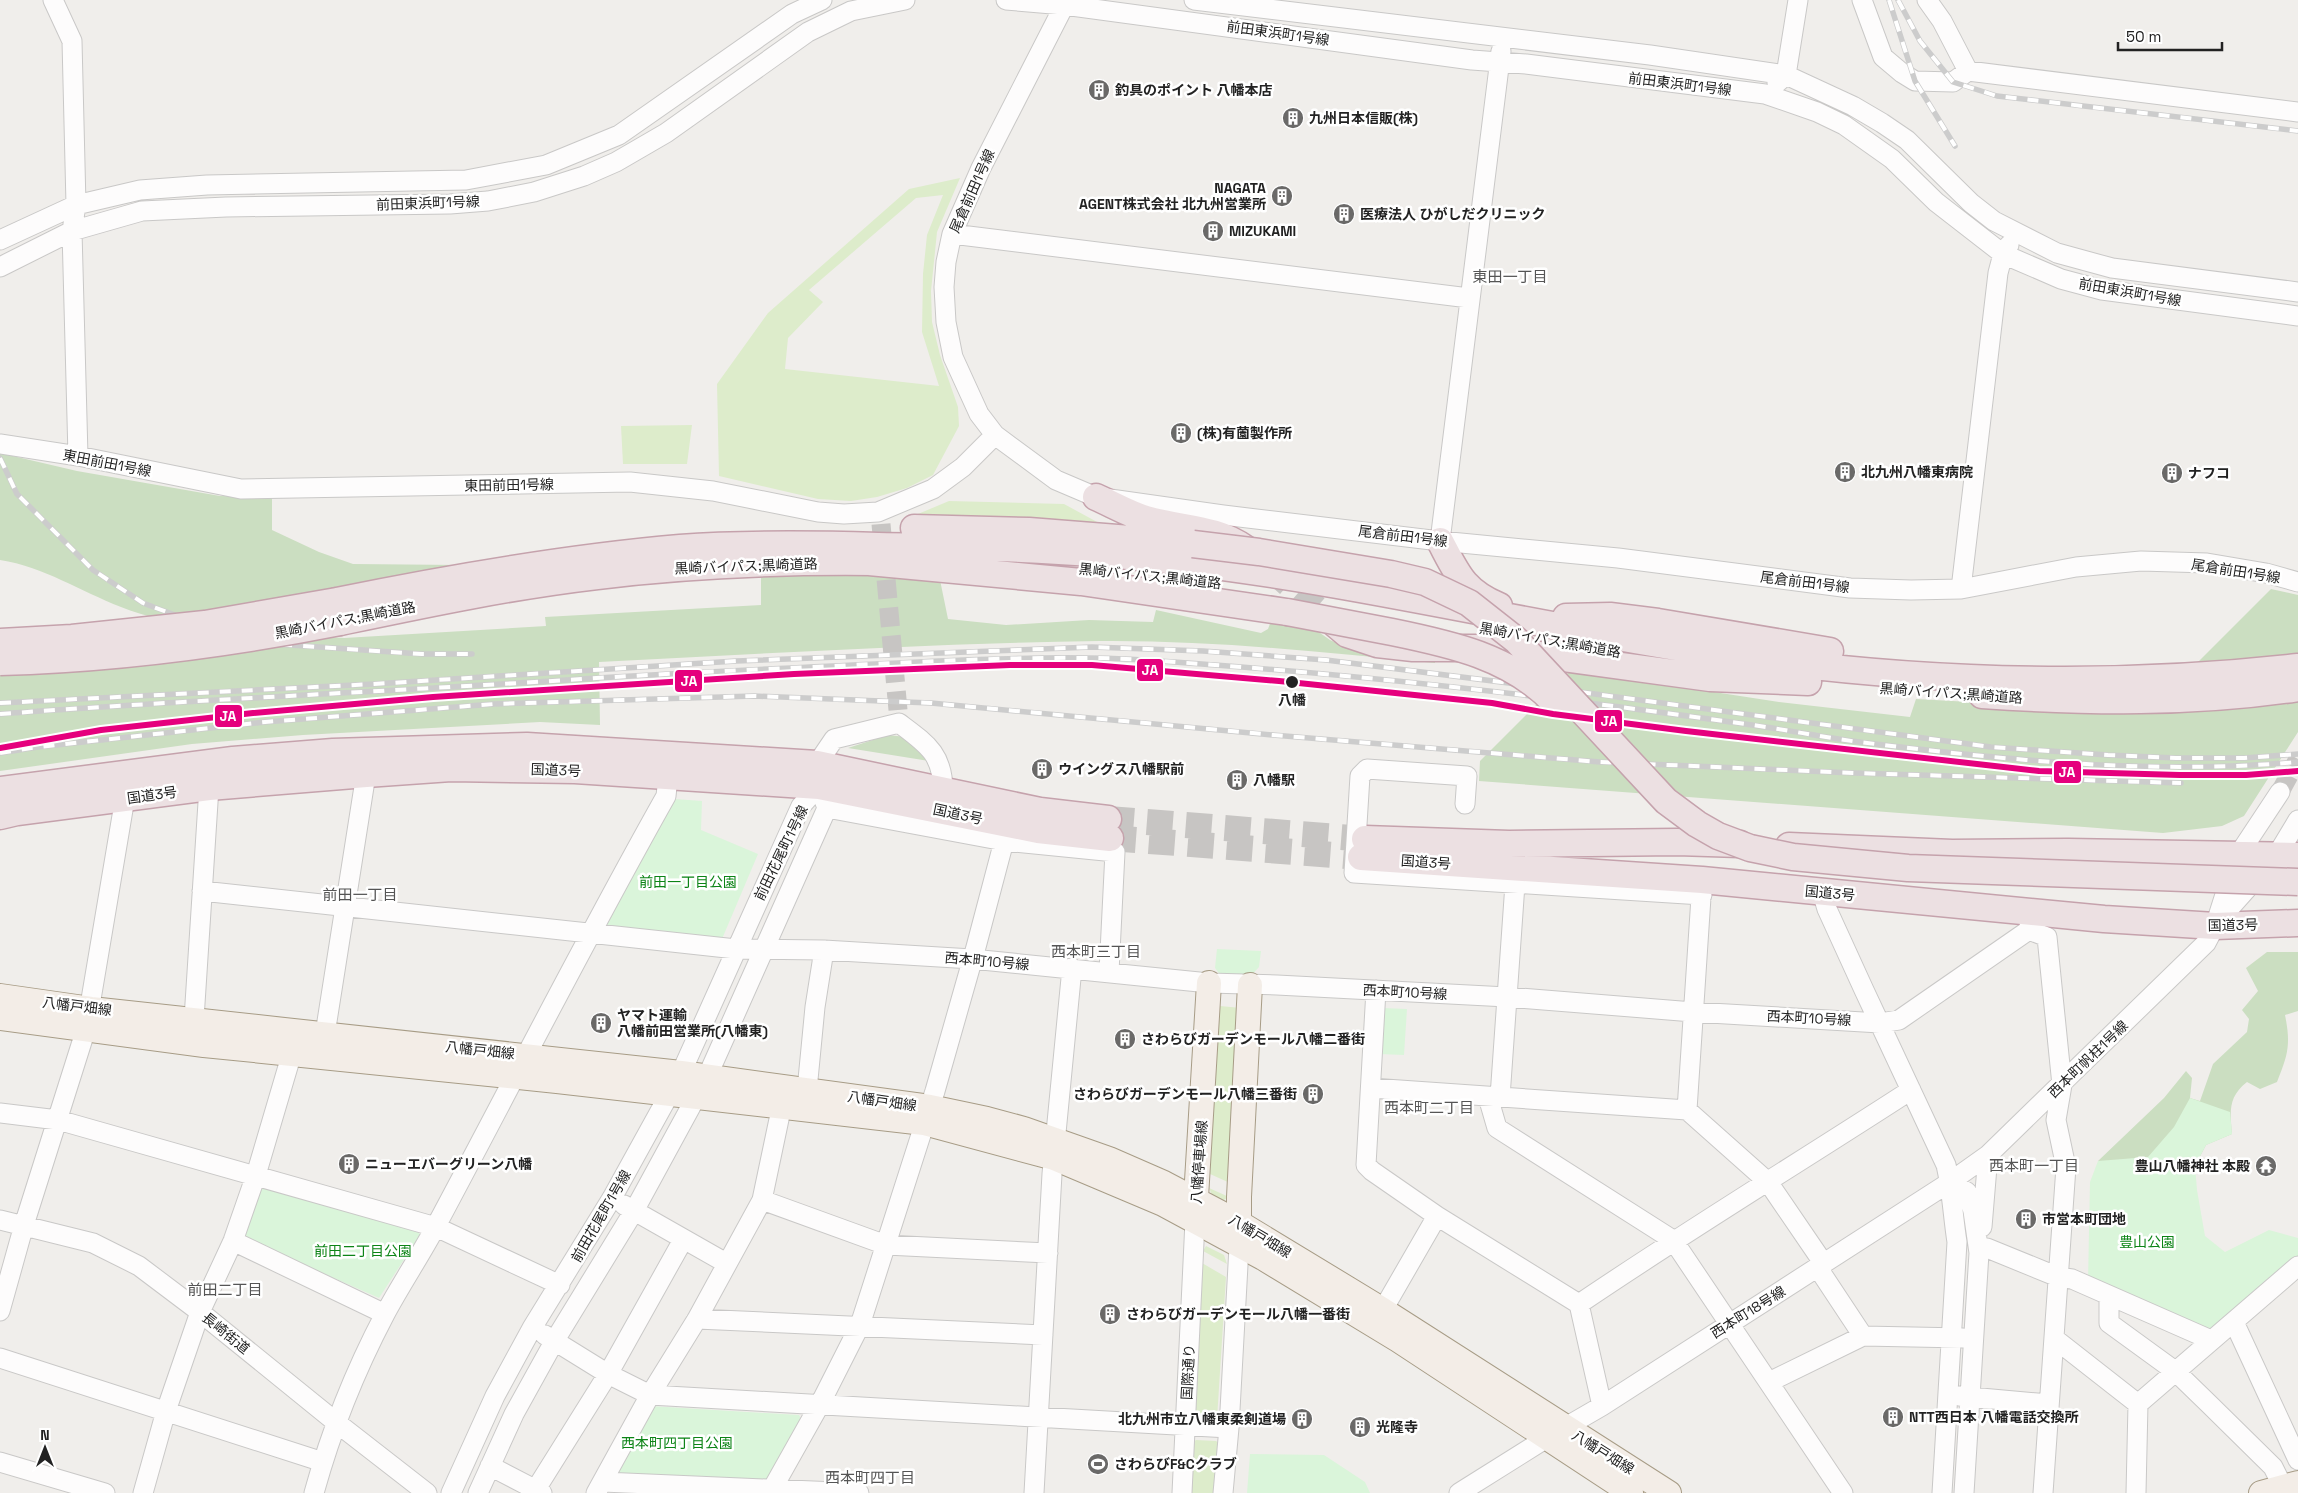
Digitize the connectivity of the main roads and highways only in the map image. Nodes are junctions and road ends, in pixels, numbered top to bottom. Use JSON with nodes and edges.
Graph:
{"nodes":[{"id":1,"x":1096,"y":497,"type":"road end"},
{"id":2,"x":1440,"y":541,"type":"road end"},
{"id":3,"x":681,"y":548,"type":"junction"},
{"id":4,"x":1257,"y":557,"type":"tunnel mouth"},
{"id":5,"x":869,"y":562,"type":"junction"},
{"id":6,"x":1316,"y":608,"type":"tunnel mouth"},
{"id":7,"x":339,"y":611,"type":"junction"},
{"id":8,"x":0,"y":642,"type":"edge"},
{"id":9,"x":0,"y":662,"type":"edge"},
{"id":10,"x":2298,"y":666,"type":"edge"},
{"id":11,"x":2023,"y":680,"type":"junction"},
{"id":12,"x":1808,"y":682,"type":"junction"},
{"id":13,"x":2229,"y":685,"type":"junction"},
{"id":14,"x":2298,"y":688,"type":"edge"},
{"id":15,"x":821,"y":786,"type":"junction"},
{"id":16,"x":0,"y":790,"type":"edge"},
{"id":17,"x":0,"y":816,"type":"edge"},
{"id":18,"x":2287,"y":856,"type":"edge"},
{"id":19,"x":2298,"y":882,"type":"edge"},
{"id":20,"x":2298,"y":894,"type":"edge"},
{"id":21,"x":2298,"y":923,"type":"edge"},
{"id":22,"x":1209,"y":983,"type":"road end"},
{"id":23,"x":1250,"y":985,"type":"road end"},
{"id":24,"x":0,"y":996,"type":"edge"},
{"id":25,"x":0,"y":1018,"type":"edge"},
{"id":26,"x":88,"y":1019,"type":"junction"},
{"id":27,"x":291,"y":1042,"type":"junction"},
{"id":28,"x":701,"y":1087,"type":"junction"},
{"id":29,"x":927,"y":1115,"type":"junction"},
{"id":30,"x":1195,"y":1211,"type":"junction"},
{"id":31,"x":1238,"y":1222,"type":"junction"},
{"id":32,"x":1239,"y":1247,"type":"junction"},
{"id":33,"x":1378,"y":1318,"type":"junction"},
{"id":34,"x":1555,"y":1433,"type":"junction"},
{"id":35,"x":1631,"y":1493,"type":"edge"},
{"id":36,"x":1669,"y":1493,"type":"edge"}],
"edges":[{"from":1,"to":4,"type":"highway"},
{"from":2,"to":11,"type":"highway"},
{"from":3,"to":7,"type":"highway","name":"黒崎バイパス;黒崎道路"},
{"from":3,"to":11,"type":"highway","name":"黒崎バイパス;黒崎道路"},
{"from":3,"to":19,"type":"highway","bridge":true},
{"from":5,"to":7,"type":"highway","name":"黒崎バイパス;黒崎道路"},
{"from":5,"to":12,"type":"highway","name":"黒崎バイパス;黒崎道路"},
{"from":5,"to":20,"type":"highway","bridge":true},
{"from":6,"to":12,"type":"highway"},
{"from":7,"to":8,"type":"highway","name":"黒崎バイパス;黒崎道路","bridge":true},
{"from":7,"to":9,"type":"highway","name":"黒崎バイパス;黒崎道路","bridge":true},
{"from":10,"to":13,"type":"highway","name":"黒崎バイパス;黒崎道路"},
{"from":11,"to":13,"type":"highway","name":"黒崎バイパス;黒崎道路"},
{"from":12,"to":13,"type":"highway","name":"黒崎バイパス;黒崎道路"},
{"from":13,"to":14,"type":"highway","name":"黒崎バイパス;黒崎道路"},
{"from":15,"to":15,"type":"highway","name":"国道3号"},
{"from":15,"to":16,"type":"highway","name":"国道3号"},
{"from":15,"to":17,"type":"highway","name":"国道3号"},
{"from":18,"to":21,"type":"highway","name":"国道3号"},
{"from":22,"to":30,"type":"main road","name":"八幡停車場線"},
{"from":23,"to":31,"type":"main road"},
{"from":24,"to":26,"type":"main road","name":"八幡戸畑線"},
{"from":25,"to":26,"type":"main road","name":"八幡戸畑線"},
{"from":26,"to":27,"type":"main road","name":"八幡戸畑線"},
{"from":26,"to":27,"type":"main road","name":"八幡戸畑線"},
{"from":27,"to":28,"type":"main road","name":"八幡戸畑線"},
{"from":27,"to":28,"type":"main road","name":"八幡戸畑線"},
{"from":28,"to":29,"type":"main road","name":"八幡戸畑線"},
{"from":28,"to":29,"type":"main road","name":"八幡戸畑線"},
{"from":29,"to":30,"type":"main road","name":"八幡戸畑線"},
{"from":30,"to":31,"type":"main road","name":"八幡戸畑線"},
{"from":30,"to":32,"type":"main road","name":"八幡戸畑線"},
{"from":31,"to":32,"type":"main road"},
{"from":31,"to":33,"type":"main road","name":"八幡戸畑線"},
{"from":32,"to":33,"type":"main road","name":"八幡戸畑線"},
{"from":33,"to":34,"type":"main road","name":"八幡戸畑線"},
{"from":34,"to":35,"type":"main road","name":"八幡戸畑線"},
{"from":34,"to":36,"type":"main road","name":"八幡戸畑線"}]}
